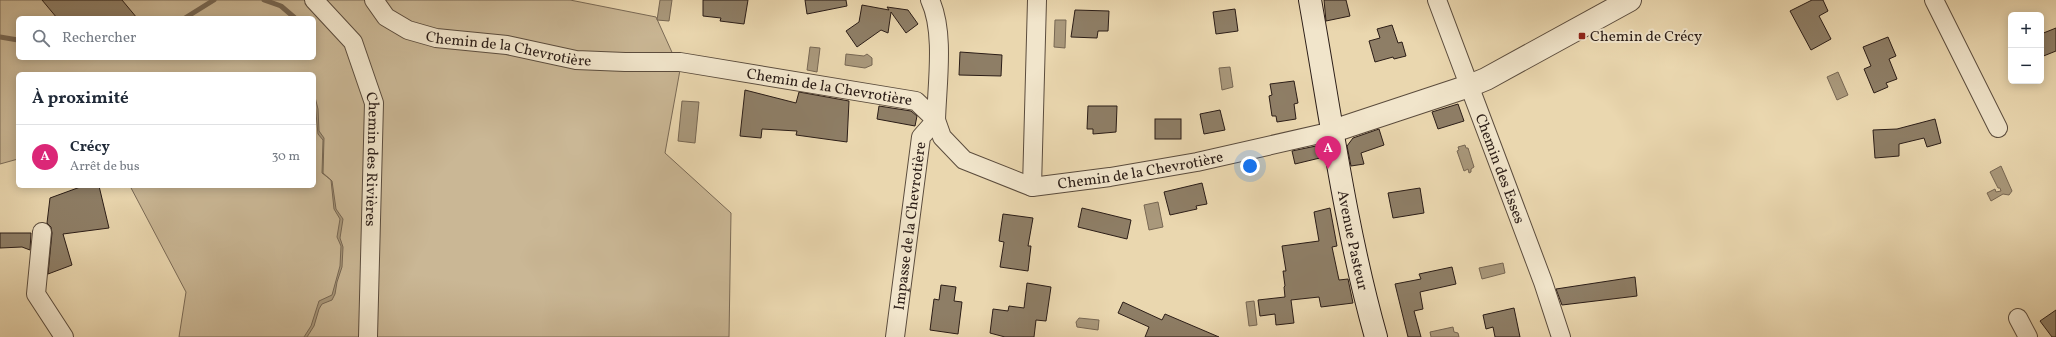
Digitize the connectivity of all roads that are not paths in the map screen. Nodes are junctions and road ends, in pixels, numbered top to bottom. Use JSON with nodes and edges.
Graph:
{"nodes":[{"id":1,"x":314,"y":0,"type":"edge"},
{"id":2,"x":374,"y":0,"type":"edge"},
{"id":3,"x":930,"y":0,"type":"edge"},
{"id":4,"x":1037,"y":0,"type":"edge"},
{"id":5,"x":1310,"y":0,"type":"edge"},
{"id":6,"x":1438,"y":0,"type":"edge"},
{"id":7,"x":1630,"y":0,"type":"edge"},
{"id":8,"x":1934,"y":0,"type":"edge"},
{"id":9,"x":1469,"y":86,"type":"junction"},
{"id":10,"x":936,"y":120,"type":"junction"},
{"id":11,"x":1998,"y":128,"type":"dead end"},
{"id":12,"x":1333,"y":131,"type":"junction"},
{"id":13,"x":1032,"y":187,"type":"junction"},
{"id":14,"x":42,"y":232,"type":"dead end"},
{"id":15,"x":2018,"y":318,"type":"dead end"},
{"id":16,"x":64,"y":337,"type":"edge"},
{"id":17,"x":368,"y":337,"type":"edge"},
{"id":18,"x":895,"y":337,"type":"edge"},
{"id":19,"x":1376,"y":337,"type":"edge"},
{"id":20,"x":1561,"y":337,"type":"edge"},
{"id":21,"x":2028,"y":337,"type":"edge"}],
"edges":[{"from":1,"to":17,"type":"street","name":"Chemin des Rivières"},
{"from":2,"to":10,"type":"street","name":"Chemin de la Chevrotière"},
{"from":3,"to":10,"type":"street"},
{"from":4,"to":13,"type":"street"},
{"from":5,"to":12,"type":"main road","name":"Avenue Pasteur"},
{"from":6,"to":9,"type":"street","name":"Chemin des Esses"},
{"from":7,"to":9,"type":"main road"},
{"from":8,"to":11,"type":"street"},
{"from":9,"to":12,"type":"main road"},
{"from":9,"to":20,"type":"street","name":"Chemin des Esses"},
{"from":10,"to":13,"type":"street","name":"Chemin de la Chevrotière"},
{"from":10,"to":18,"type":"street","name":"Impasse de la Chevrotière"},
{"from":12,"to":13,"type":"street","name":"Chemin de la Chevrotière"},
{"from":12,"to":19,"type":"main road","name":"Avenue Pasteur"},
{"from":14,"to":16,"type":"street"},
{"from":15,"to":21,"type":"street"}]}
